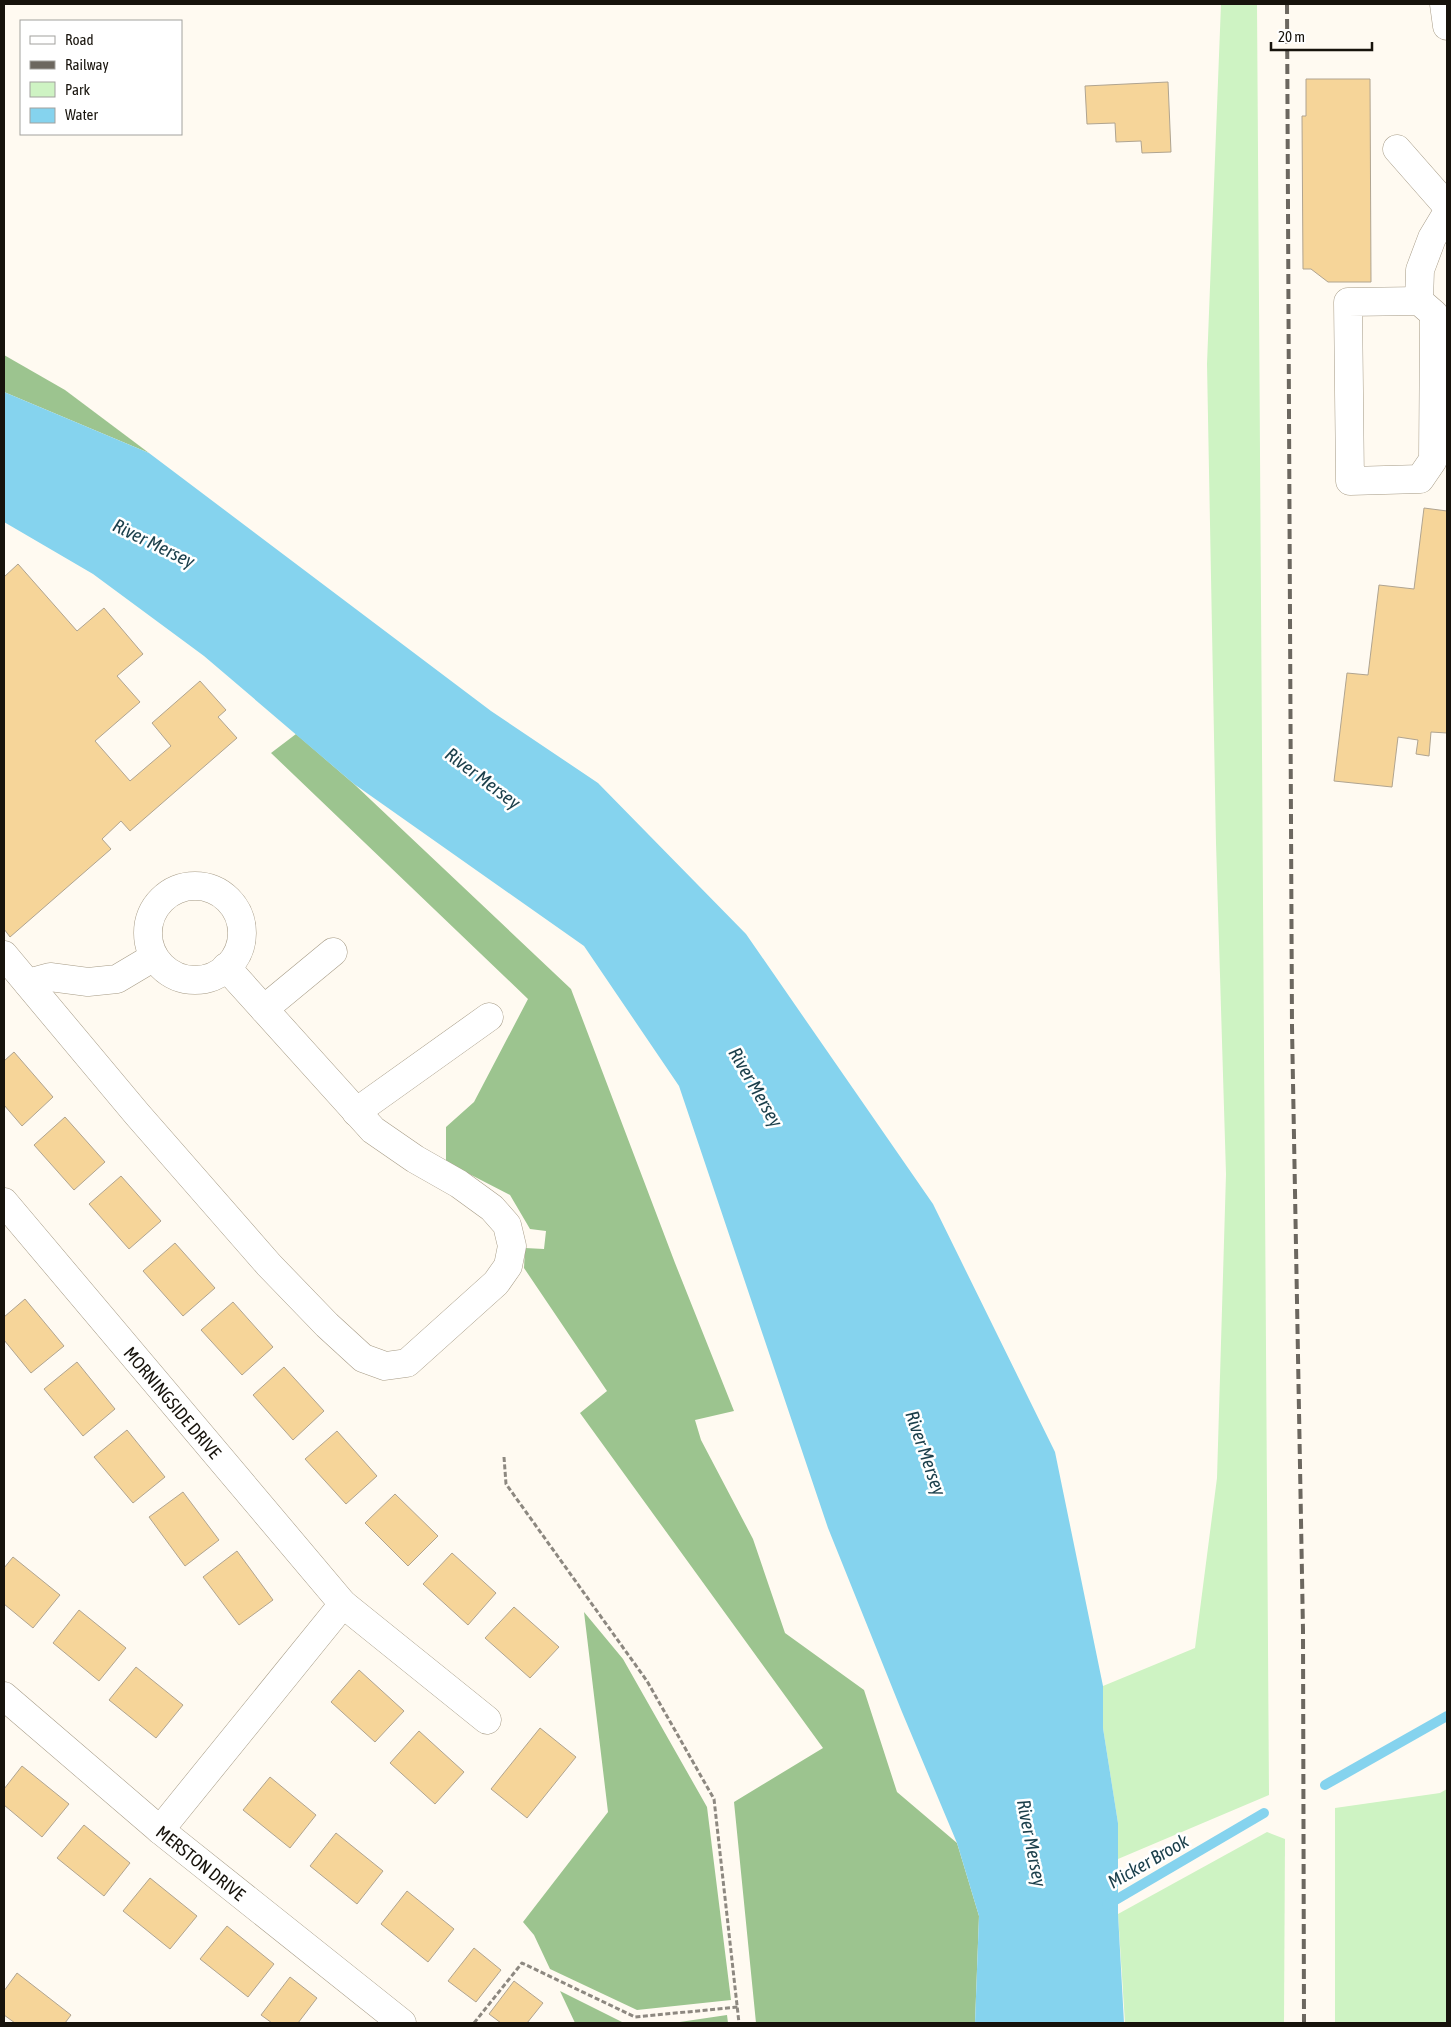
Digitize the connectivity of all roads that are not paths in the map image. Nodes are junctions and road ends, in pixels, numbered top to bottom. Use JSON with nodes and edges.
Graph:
{"nodes":[{"id":1,"x":1444,"y":4,"type":"edge"},
{"id":2,"x":1447,"y":26,"type":"edge"},
{"id":3,"x":1397,"y":149,"type":"dead end"},
{"id":4,"x":1447,"y":206,"type":"edge"},
{"id":5,"x":1447,"y":213,"type":"edge"},
{"id":6,"x":1419,"y":301,"type":"junction"},
{"id":7,"x":333,"y":952,"type":"dead end"},
{"id":8,"x":4,"y":955,"type":"edge"},
{"id":9,"x":154,"y":957,"type":"junction"},
{"id":10,"x":226,"y":967,"type":"junction"},
{"id":11,"x":28,"y":983,"type":"junction"},
{"id":12,"x":264,"y":1009,"type":"junction"},
{"id":13,"x":489,"y":1017,"type":"dead end"},
{"id":14,"x":356,"y":1112,"type":"junction"},
{"id":15,"x":4,"y":1202,"type":"edge"},
{"id":16,"x":343,"y":1604,"type":"junction"},
{"id":17,"x":4,"y":1696,"type":"edge"},
{"id":18,"x":487,"y":1720,"type":"dead end"},
{"id":19,"x":160,"y":1830,"type":"junction"},
{"id":20,"x":402,"y":2023,"type":"edge"}],
"edges":[{"from":1,"to":2,"type":"street"},
{"from":3,"to":4,"type":"street"},
{"from":5,"to":6,"type":"street"},
{"from":6,"to":6,"type":"street"},
{"from":7,"to":12,"type":"street"},
{"from":8,"to":11,"type":"street"},
{"from":9,"to":10,"type":"street"},
{"from":9,"to":10,"type":"street"},
{"from":9,"to":11,"type":"street"},
{"from":10,"to":12,"type":"street"},
{"from":11,"to":14,"type":"street"},
{"from":12,"to":14,"type":"street"},
{"from":13,"to":14,"type":"street"},
{"from":15,"to":16,"type":"street","name":"MORNINGSIDE DRIVE"},
{"from":16,"to":18,"type":"street","name":"MORNINGSIDE DRIVE"},
{"from":16,"to":19,"type":"street"},
{"from":17,"to":19,"type":"street","name":"MERSTON DRIVE"},
{"from":19,"to":20,"type":"street","name":"MERSTON DRIVE"}]}
